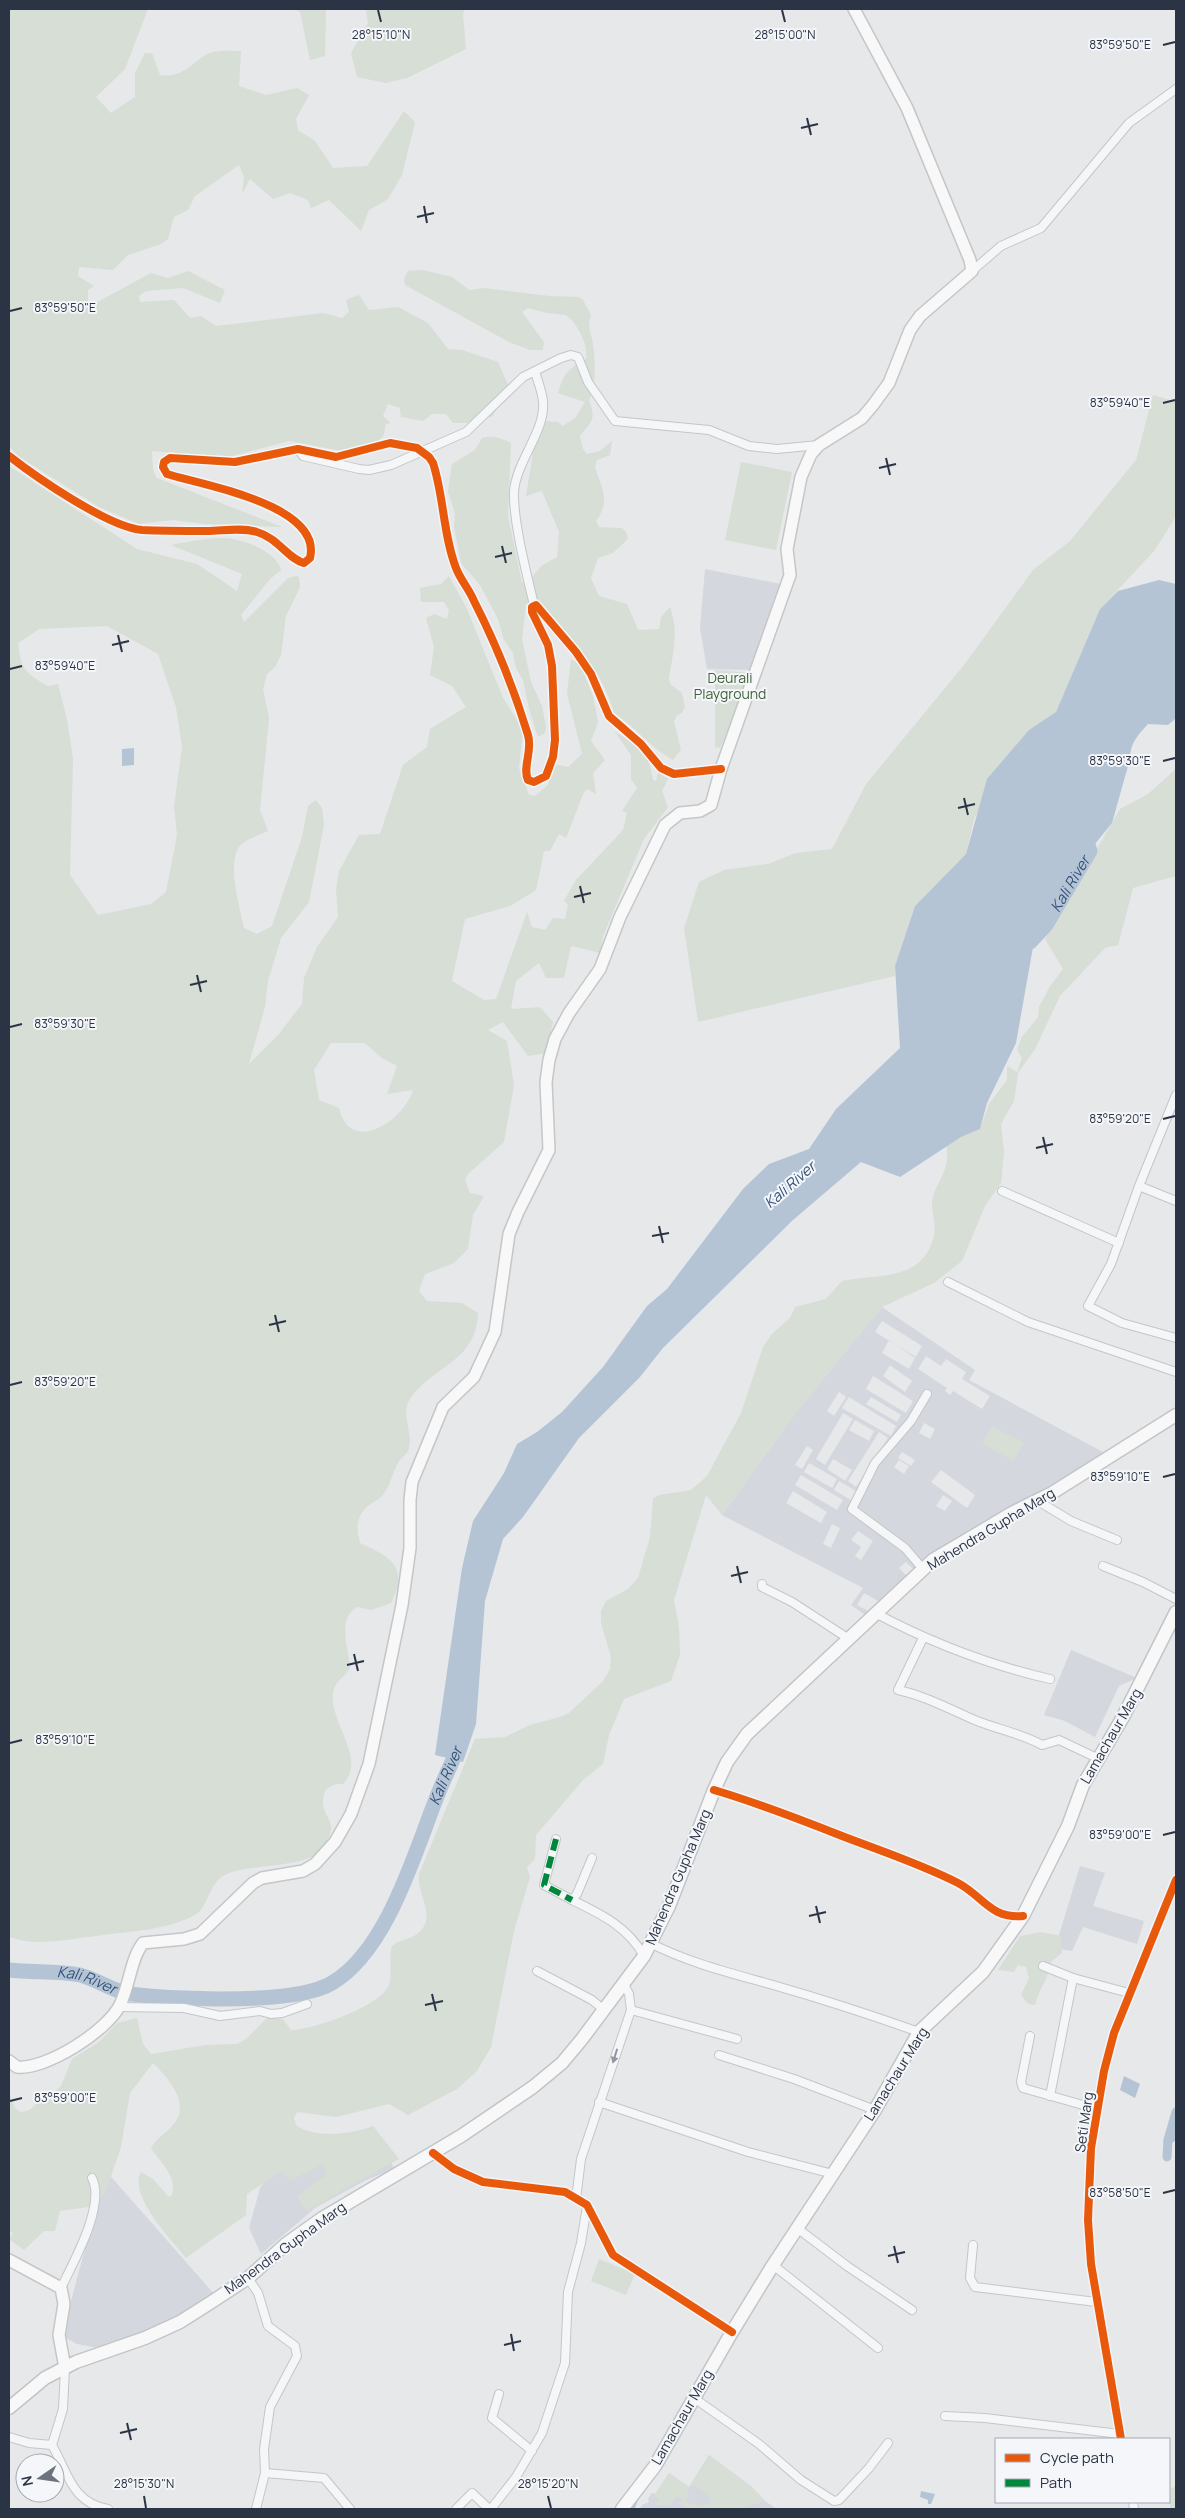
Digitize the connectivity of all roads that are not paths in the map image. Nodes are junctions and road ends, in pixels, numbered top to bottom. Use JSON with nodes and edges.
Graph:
{"nodes":[{"id":1,"x":854,"y":9,"type":"edge"},
{"id":2,"x":1176,"y":89,"type":"edge"},
{"id":3,"x":972,"y":271,"type":"junction"},
{"id":4,"x":535,"y":372,"type":"junction"},
{"id":5,"x":819,"y":445,"type":"junction"},
{"id":6,"x":298,"y":449,"type":"junction"},
{"id":7,"x":423,"y":452,"type":"junction"},
{"id":8,"x":9,"y":456,"type":"edge"},
{"id":9,"x":534,"y":605,"type":"junction"},
{"id":10,"x":721,"y":769,"type":"junction"},
{"id":11,"x":1176,"y":1095,"type":"edge"},
{"id":12,"x":1139,"y":1186,"type":"junction"},
{"id":13,"x":1002,"y":1192,"type":"dead end"},
{"id":14,"x":1176,"y":1201,"type":"edge"},
{"id":15,"x":1119,"y":1243,"type":"junction"},
{"id":16,"x":948,"y":1282,"type":"dead end"},
{"id":17,"x":1176,"y":1338,"type":"edge"},
{"id":18,"x":1176,"y":1372,"type":"edge"},
{"id":19,"x":927,"y":1394,"type":"dead end"},
{"id":20,"x":1176,"y":1415,"type":"edge"},
{"id":21,"x":1038,"y":1501,"type":"junction"},
{"id":22,"x":1117,"y":1540,"type":"dead end"},
{"id":23,"x":1103,"y":1566,"type":"dead end"},
{"id":24,"x":923,"y":1569,"type":"junction"},
{"id":25,"x":762,"y":1584,"type":"dead end"},
{"id":26,"x":1176,"y":1599,"type":"edge"},
{"id":27,"x":1176,"y":1612,"type":"edge"},
{"id":28,"x":877,"y":1614,"type":"junction"},
{"id":29,"x":923,"y":1638,"type":"junction"},
{"id":30,"x":849,"y":1639,"type":"junction"},
{"id":31,"x":1050,"y":1679,"type":"dead end"},
{"id":32,"x":1097,"y":1758,"type":"junction"},
{"id":33,"x":714,"y":1790,"type":"junction"},
{"id":34,"x":556,"y":1839,"type":"dead end"},
{"id":35,"x":592,"y":1858,"type":"dead end"},
{"id":36,"x":1176,"y":1880,"type":"edge"},
{"id":37,"x":572,"y":1900,"type":"junction"},
{"id":38,"x":1023,"y":1916,"type":"junction"},
{"id":39,"x":650,"y":1943,"type":"junction"},
{"id":40,"x":644,"y":1956,"type":"junction"},
{"id":41,"x":1043,"y":1966,"type":"dead end"},
{"id":42,"x":537,"y":1971,"type":"dead end"},
{"id":43,"x":1073,"y":1978,"type":"junction"},
{"id":44,"x":624,"y":1984,"type":"junction"},
{"id":45,"x":1129,"y":1993,"type":"junction"},
{"id":46,"x":121,"y":2002,"type":"junction"},
{"id":47,"x":306,"y":2004,"type":"dead end"},
{"id":48,"x":604,"y":2010,"type":"junction"},
{"id":49,"x":631,"y":2010,"type":"junction"},
{"id":50,"x":919,"y":2032,"type":"junction"},
{"id":51,"x":1030,"y":2036,"type":"dead end"},
{"id":52,"x":737,"y":2039,"type":"dead end"},
{"id":53,"x":719,"y":2054,"type":"dead end"},
{"id":54,"x":9,"y":2061,"type":"edge"},
{"id":55,"x":1050,"y":2096,"type":"junction"},
{"id":56,"x":600,"y":2102,"type":"junction"},
{"id":57,"x":1097,"y":2109,"type":"junction"},
{"id":58,"x":874,"y":2110,"type":"junction"},
{"id":59,"x":432,"y":2153,"type":"junction"},
{"id":60,"x":833,"y":2174,"type":"junction"},
{"id":61,"x":92,"y":2178,"type":"dead end"},
{"id":62,"x":576,"y":2199,"type":"junction"},
{"id":63,"x":587,"y":2205,"type":"junction"},
{"id":64,"x":797,"y":2228,"type":"junction"},
{"id":65,"x":973,"y":2245,"type":"dead end"},
{"id":66,"x":9,"y":2260,"type":"edge"},
{"id":67,"x":773,"y":2265,"type":"junction"},
{"id":68,"x":248,"y":2278,"type":"junction"},
{"id":69,"x":61,"y":2288,"type":"junction"},
{"id":70,"x":1096,"y":2302,"type":"junction"},
{"id":71,"x":912,"y":2310,"type":"dead end"},
{"id":72,"x":732,"y":2332,"type":"junction"},
{"id":73,"x":878,"y":2348,"type":"dead end"},
{"id":74,"x":65,"y":2368,"type":"junction"},
{"id":75,"x":499,"y":2394,"type":"dead end"},
{"id":76,"x":694,"y":2398,"type":"junction"},
{"id":77,"x":9,"y":2408,"type":"edge"},
{"id":78,"x":945,"y":2416,"type":"dead end"},
{"id":79,"x":9,"y":2437,"type":"edge"},
{"id":80,"x":1120,"y":2437,"type":"edge"},
{"id":81,"x":888,"y":2443,"type":"dead end"},
{"id":82,"x":52,"y":2444,"type":"junction"},
{"id":83,"x":532,"y":2451,"type":"junction"},
{"id":84,"x":265,"y":2473,"type":"junction"},
{"id":85,"x":108,"y":2509,"type":"edge"},
{"id":86,"x":256,"y":2509,"type":"edge"},
{"id":87,"x":350,"y":2509,"type":"edge"},
{"id":88,"x":456,"y":2509,"type":"edge"},
{"id":89,"x":490,"y":2509,"type":"edge"},
{"id":90,"x":622,"y":2509,"type":"edge"}],
"edges":[{"from":1,"to":3,"type":"main road"},
{"from":2,"to":3,"type":"street"},
{"from":3,"to":5,"type":"main road"},
{"from":4,"to":5,"type":"street"},
{"from":4,"to":7,"type":"street"},
{"from":4,"to":9,"type":"street"},
{"from":5,"to":10,"type":"main road"},
{"from":6,"to":7,"type":"street"},
{"from":6,"to":7,"type":"street"},
{"from":6,"to":8,"type":"street"},
{"from":7,"to":9,"type":"street"},
{"from":9,"to":10,"type":"street"},
{"from":10,"to":46,"type":"main road"},
{"from":11,"to":12,"type":"street"},
{"from":12,"to":14,"type":"street"},
{"from":12,"to":15,"type":"street"},
{"from":13,"to":15,"type":"street"},
{"from":15,"to":17,"type":"street"},
{"from":16,"to":18,"type":"street"},
{"from":19,"to":24,"type":"street"},
{"from":20,"to":21,"type":"main road","name":"Mahendra Gupha Marg"},
{"from":21,"to":22,"type":"street"},
{"from":21,"to":24,"type":"main road","name":"Mahendra Gupha Marg"},
{"from":23,"to":26,"type":"street"},
{"from":24,"to":28,"type":"main road","name":"Mahendra Gupha Marg"},
{"from":25,"to":30,"type":"street"},
{"from":27,"to":32,"type":"main road","name":"Lamachaur Marg"},
{"from":28,"to":29,"type":"street"},
{"from":28,"to":30,"type":"main road","name":"Mahendra Gupha Marg"},
{"from":29,"to":31,"type":"street"},
{"from":29,"to":32,"type":"street"},
{"from":30,"to":33,"type":"main road","name":"Mahendra Gupha Marg"},
{"from":32,"to":38,"type":"main road","name":"Lamachaur Marg"},
{"from":33,"to":38,"type":"street"},
{"from":33,"to":39,"type":"main road","name":"Mahendra Gupha Marg"},
{"from":34,"to":37,"type":"street"},
{"from":35,"to":37,"type":"street"},
{"from":36,"to":45,"type":"street","name":"Seti Marg"},
{"from":37,"to":40,"type":"street"},
{"from":38,"to":50,"type":"main road","name":"Lamachaur Marg"},
{"from":39,"to":40,"type":"main road","name":"Mahendra Gupha Marg"},
{"from":39,"to":50,"type":"street"},
{"from":40,"to":44,"type":"main road","name":"Mahendra Gupha Marg"},
{"from":41,"to":43,"type":"street"},
{"from":42,"to":48,"type":"street"},
{"from":43,"to":45,"type":"street"},
{"from":43,"to":55,"type":"street"},
{"from":44,"to":48,"type":"main road","name":"Mahendra Gupha Marg"},
{"from":44,"to":49,"type":"street"},
{"from":45,"to":57,"type":"street","name":"Seti Marg"},
{"from":46,"to":47,"type":"street"},
{"from":46,"to":54,"type":"main road"},
{"from":48,"to":59,"type":"main road","name":"Mahendra Gupha Marg"},
{"from":49,"to":52,"type":"street"},
{"from":49,"to":56,"type":"street","one_way":true},
{"from":50,"to":58,"type":"main road","name":"Lamachaur Marg"},
{"from":51,"to":55,"type":"street"},
{"from":53,"to":58,"type":"street"},
{"from":55,"to":57,"type":"street"},
{"from":56,"to":60,"type":"street"},
{"from":56,"to":62,"type":"street"},
{"from":57,"to":70,"type":"street","name":"Seti Marg"},
{"from":58,"to":60,"type":"main road","name":"Lamachaur Marg"},
{"from":59,"to":62,"type":"street"},
{"from":59,"to":68,"type":"main road","name":"Mahendra Gupha Marg"},
{"from":60,"to":64,"type":"main road","name":"Lamachaur Marg"},
{"from":61,"to":69,"type":"street"},
{"from":62,"to":63,"type":"street"},
{"from":63,"to":72,"type":"street"},
{"from":63,"to":83,"type":"street"},
{"from":64,"to":67,"type":"main road","name":"Lamachaur Marg"},
{"from":64,"to":71,"type":"street"},
{"from":65,"to":70,"type":"street"},
{"from":66,"to":69,"type":"main road"},
{"from":67,"to":72,"type":"main road","name":"Lamachaur Marg"},
{"from":67,"to":73,"type":"street"},
{"from":68,"to":74,"type":"main road","name":"Mahendra Gupha Marg"},
{"from":68,"to":84,"type":"street"},
{"from":69,"to":74,"type":"main road"},
{"from":70,"to":80,"type":"street","name":"Seti Marg"},
{"from":72,"to":76,"type":"main road","name":"Lamachaur Marg"},
{"from":74,"to":77,"type":"main road","name":"Mahendra Gupha Marg"},
{"from":74,"to":82,"type":"street"},
{"from":75,"to":83,"type":"street"},
{"from":76,"to":81,"type":"street"},
{"from":76,"to":90,"type":"main road","name":"Lamachaur Marg"},
{"from":78,"to":80,"type":"street"},
{"from":79,"to":82,"type":"street"},
{"from":82,"to":85,"type":"street"},
{"from":83,"to":89,"type":"street"},
{"from":84,"to":86,"type":"street"},
{"from":84,"to":87,"type":"street"},
{"from":88,"to":89,"type":"street"}]}
